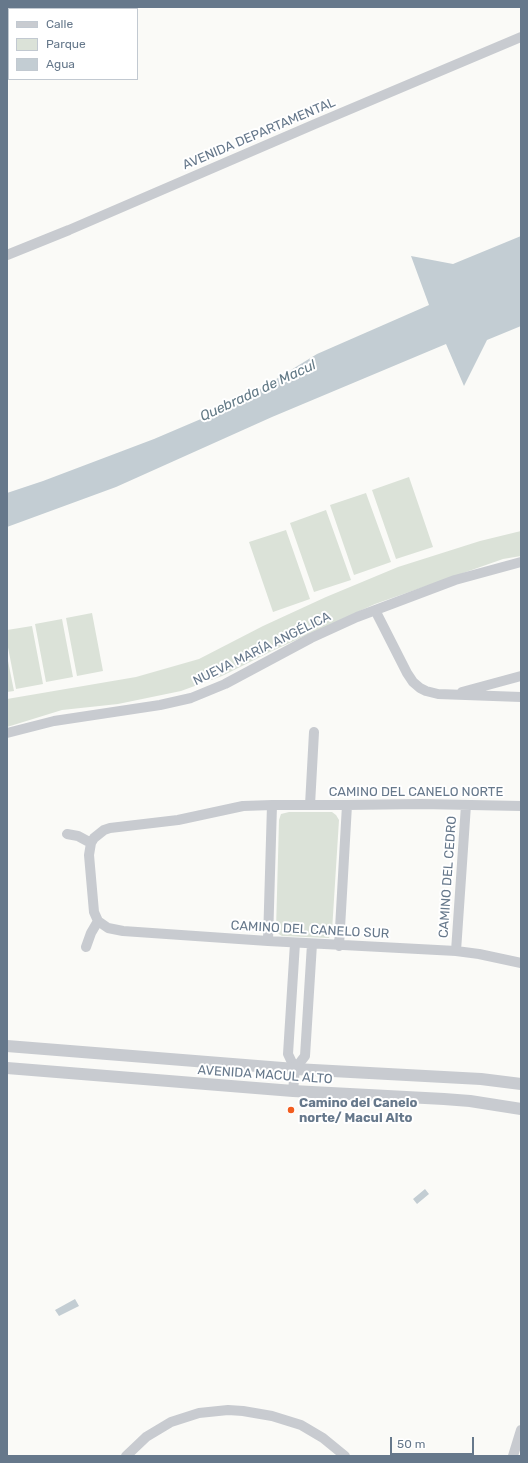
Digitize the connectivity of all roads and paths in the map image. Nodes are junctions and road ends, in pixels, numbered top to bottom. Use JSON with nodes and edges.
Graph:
{"nodes":[{"id":1,"x":521,"y":38,"type":"edge"},
{"id":2,"x":7,"y":255,"type":"edge"},
{"id":3,"x":521,"y":562,"type":"edge"},
{"id":4,"x":375,"y":610,"type":"junction"},
{"id":5,"x":521,"y":676,"type":"edge"},
{"id":6,"x":453,"y":695,"type":"junction"},
{"id":7,"x":521,"y":697,"type":"edge"},
{"id":8,"x":314,"y":732,"type":"dead end"},
{"id":9,"x":7,"y":733,"type":"edge"},
{"id":10,"x":272,"y":804,"type":"junction"},
{"id":11,"x":310,"y":805,"type":"junction"},
{"id":12,"x":347,"y":805,"type":"junction"},
{"id":13,"x":466,"y":805,"type":"junction"},
{"id":14,"x":521,"y":806,"type":"edge"},
{"id":15,"x":67,"y":834,"type":"dead end"},
{"id":16,"x":91,"y":843,"type":"junction"},
{"id":17,"x":98,"y":921,"type":"junction"},
{"id":18,"x":268,"y":941,"type":"junction"},
{"id":19,"x":295,"y":943,"type":"junction"},
{"id":20,"x":312,"y":944,"type":"junction"},
{"id":21,"x":339,"y":946,"type":"junction"},
{"id":22,"x":86,"y":947,"type":"dead end"},
{"id":23,"x":456,"y":951,"type":"junction"},
{"id":24,"x":521,"y":963,"type":"edge"},
{"id":25,"x":7,"y":1046,"type":"edge"},
{"id":26,"x":7,"y":1068,"type":"edge"},
{"id":27,"x":295,"y":1070,"type":"junction"},
{"id":28,"x":521,"y":1084,"type":"edge"},
{"id":29,"x":294,"y":1091,"type":"junction"},
{"id":30,"x":521,"y":1109,"type":"edge"},
{"id":31,"x":521,"y":1430,"type":"edge"},
{"id":32,"x":126,"y":1456,"type":"edge"},
{"id":33,"x":345,"y":1456,"type":"edge"},
{"id":34,"x":513,"y":1456,"type":"edge"}],
"edges":[{"from":1,"to":2,"type":"street","name":"AVENIDA DEPARTAMENTAL"},
{"from":3,"to":4,"type":"street","name":"NUEVA MARÍA ANGÉLICA"},
{"from":4,"to":6,"type":"street"},
{"from":4,"to":9,"type":"street","name":"NUEVA MARÍA ANGÉLICA"},
{"from":5,"to":6,"type":"street"},
{"from":6,"to":7,"type":"street"},
{"from":8,"to":11,"type":"street","name":"CAMINO DEL CANELO NORTE"},
{"from":10,"to":11,"type":"street","name":"CAMINO DEL CANELO NORTE"},
{"from":10,"to":16,"type":"street","name":"CAMINO DEL CANELO NORTE"},
{"from":10,"to":18,"type":"street"},
{"from":11,"to":12,"type":"street","name":"CAMINO DEL CANELO NORTE"},
{"from":12,"to":13,"type":"street","name":"CAMINO DEL CANELO NORTE"},
{"from":12,"to":21,"type":"street"},
{"from":13,"to":14,"type":"street","name":"CAMINO DEL CANELO NORTE"},
{"from":13,"to":23,"type":"street","name":"CAMINO DEL CEDRO"},
{"from":15,"to":16,"type":"street"},
{"from":16,"to":17,"type":"street"},
{"from":17,"to":18,"type":"street","name":"CAMINO DEL CANELO SUR"},
{"from":17,"to":22,"type":"street"},
{"from":18,"to":19,"type":"street","name":"CAMINO DEL CANELO SUR"},
{"from":19,"to":20,"type":"street","name":"CAMINO DEL CANELO SUR"},
{"from":19,"to":27,"type":"street"},
{"from":20,"to":21,"type":"street","name":"CAMINO DEL CANELO SUR"},
{"from":20,"to":27,"type":"street"},
{"from":21,"to":23,"type":"street","name":"CAMINO DEL CANELO SUR"},
{"from":23,"to":24,"type":"street","name":"CAMINO DEL CANELO SUR"},
{"from":25,"to":27,"type":"street","name":"AVENIDA MACUL ALTO"},
{"from":26,"to":29,"type":"street","name":"AVENIDA MACUL ALTO"},
{"from":27,"to":28,"type":"street","name":"AVENIDA MACUL ALTO"},
{"from":27,"to":29,"type":"street"},
{"from":29,"to":30,"type":"street","name":"AVENIDA MACUL ALTO"},
{"from":31,"to":34,"type":"street"},
{"from":32,"to":33,"type":"street"}]}
